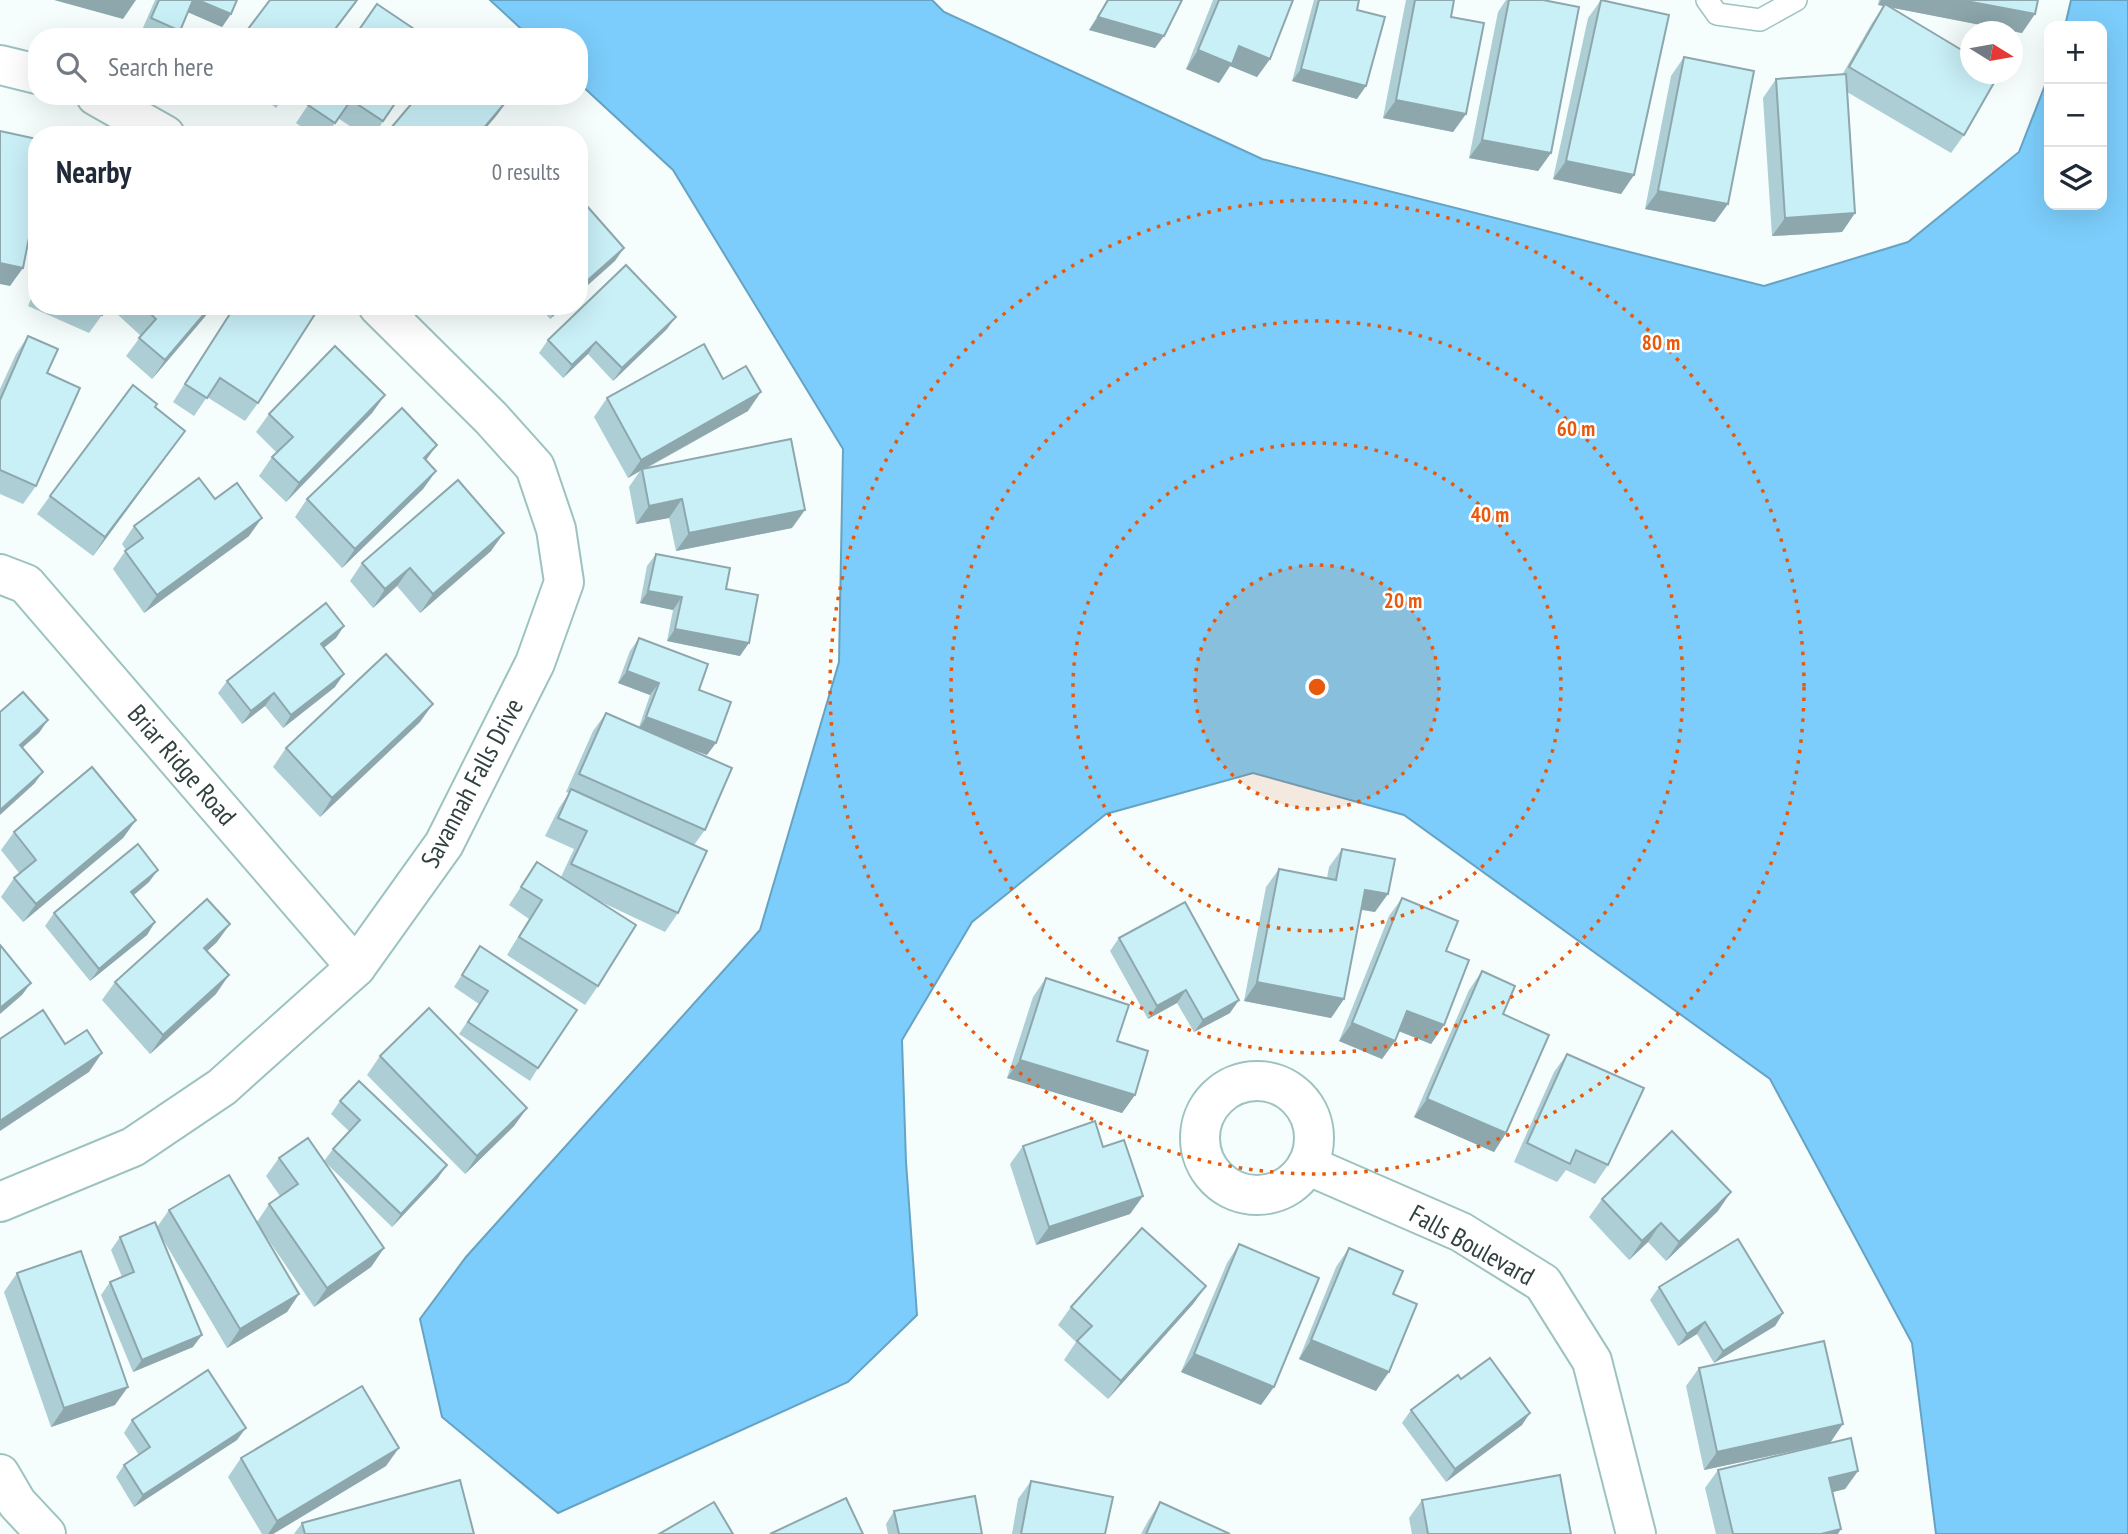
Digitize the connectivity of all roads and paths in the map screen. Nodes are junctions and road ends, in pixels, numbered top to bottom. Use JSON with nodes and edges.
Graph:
{"nodes":[{"id":1,"x":1707,"y":0,"type":"edge"},
{"id":2,"x":1796,"y":0,"type":"edge"},
{"id":3,"x":0,"y":65,"type":"edge"},
{"id":4,"x":28,"y":72,"type":"edge"},
{"id":5,"x":112,"y":105,"type":"edge"},
{"id":6,"x":149,"y":126,"type":"edge"},
{"id":7,"x":387,"y":315,"type":"edge"},
{"id":8,"x":0,"y":574,"type":"edge"},
{"id":9,"x":356,"y":967,"type":"junction"},
{"id":10,"x":1307,"y":1165,"type":"dead end"},
{"id":11,"x":0,"y":1202,"type":"edge"},
{"id":12,"x":0,"y":1474,"type":"edge"},
{"id":13,"x":46,"y":1534,"type":"edge"},
{"id":14,"x":1636,"y":1534,"type":"edge"}],
"edges":[{"from":1,"to":2,"type":"lane"},
{"from":3,"to":4,"type":"street"},
{"from":5,"to":6,"type":"street"},
{"from":7,"to":9,"type":"street","name":"Savannah Falls Drive"},
{"from":8,"to":9,"type":"street","name":"Briar Ridge Road"},
{"from":9,"to":11,"type":"street","name":"Savannah Falls Drive"},
{"from":10,"to":14,"type":"street","name":"Falls Boulevard"},
{"from":12,"to":13,"type":"street"}]}
